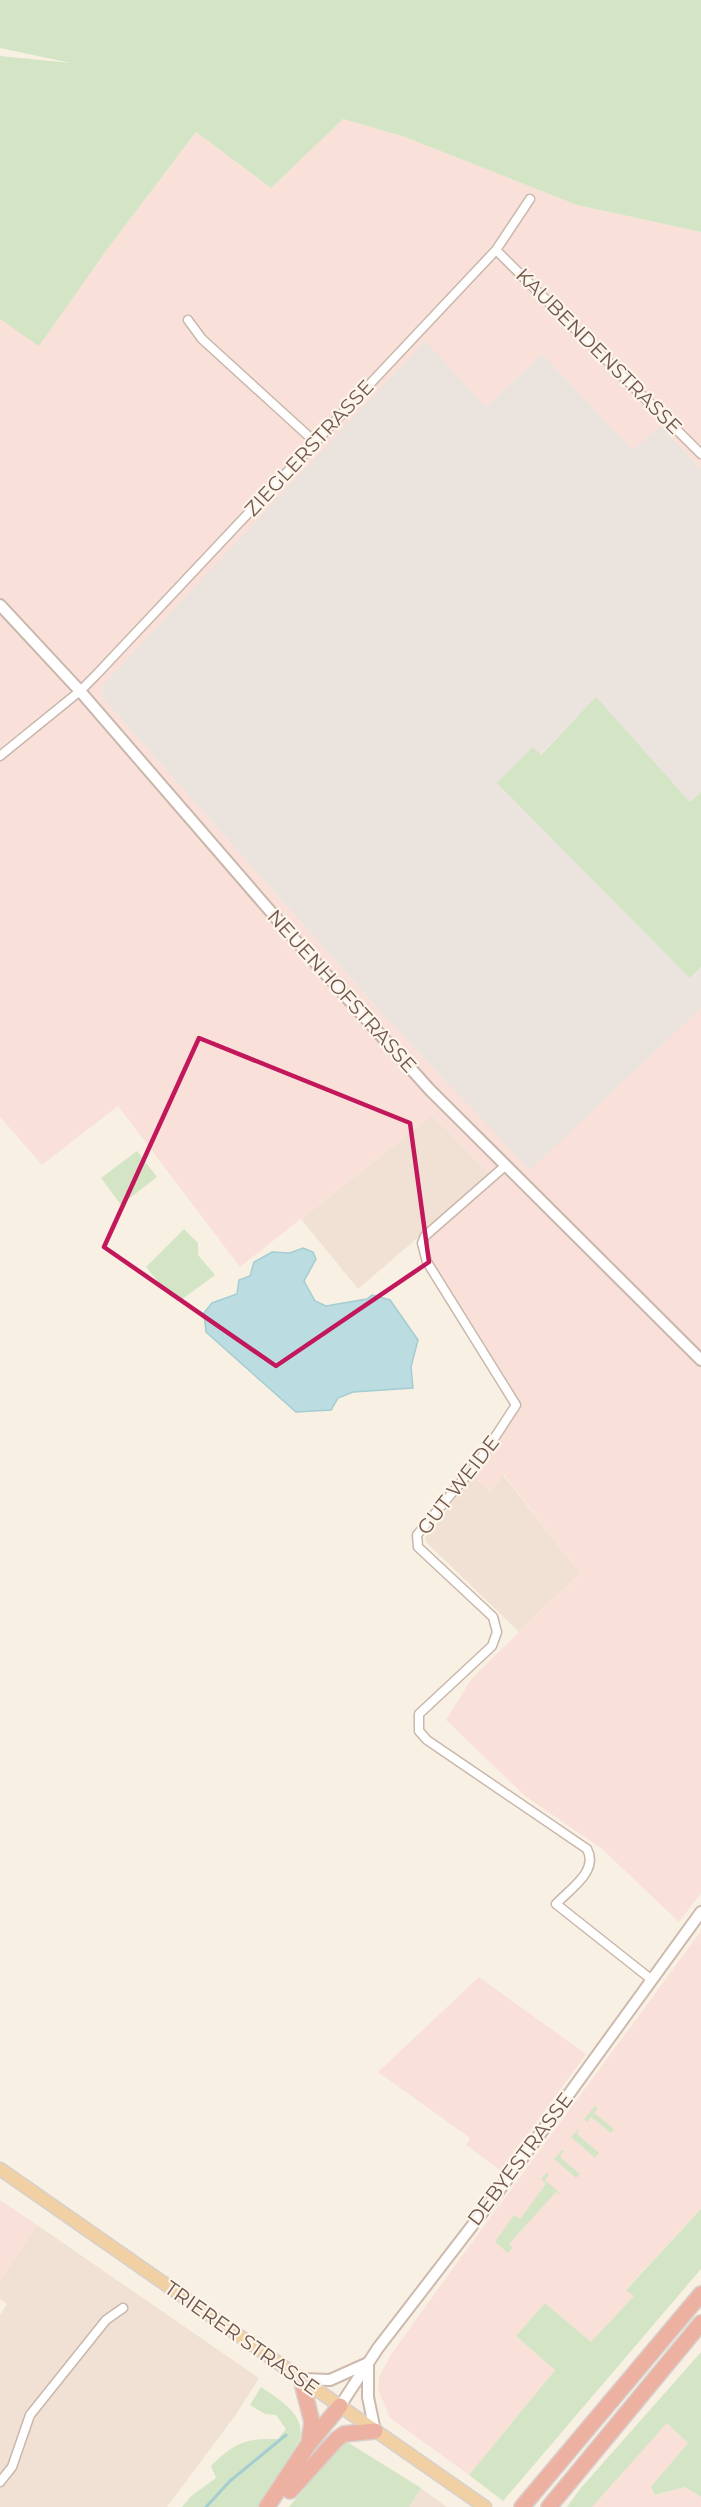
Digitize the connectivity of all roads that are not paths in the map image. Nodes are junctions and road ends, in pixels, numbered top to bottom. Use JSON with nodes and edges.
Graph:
{"nodes":[{"id":1,"x":530,"y":199,"type":"dead end"},
{"id":2,"x":496,"y":250,"type":"junction"},
{"id":3,"x":188,"y":320,"type":"dead end"},
{"id":4,"x":315,"y":442,"type":"junction"},
{"id":5,"x":701,"y":453,"type":"edge"},
{"id":6,"x":0,"y":605,"type":"edge"},
{"id":7,"x":80,"y":691,"type":"junction"},
{"id":8,"x":0,"y":756,"type":"edge"},
{"id":9,"x":505,"y":1166,"type":"junction"},
{"id":10,"x":701,"y":1360,"type":"edge"},
{"id":11,"x":701,"y":1912,"type":"edge"},
{"id":12,"x":652,"y":1980,"type":"junction"},
{"id":13,"x":0,"y":2169,"type":"edge"},
{"id":14,"x":701,"y":2294,"type":"edge"},
{"id":15,"x":123,"y":2308,"type":"dead end"},
{"id":16,"x":701,"y":2323,"type":"edge"},
{"id":17,"x":368,"y":2363,"type":"junction"},
{"id":18,"x":301,"y":2379,"type":"junction"},
{"id":19,"x":340,"y":2406,"type":"junction"},
{"id":20,"x":375,"y":2430,"type":"junction"},
{"id":21,"x":308,"y":2445,"type":"junction"},
{"id":22,"x":0,"y":2482,"type":"edge"},
{"id":23,"x":290,"y":2491,"type":"junction"},
{"id":24,"x":525,"y":2502,"type":"edge"},
{"id":25,"x":267,"y":2507,"type":"edge"},
{"id":26,"x":278,"y":2507,"type":"edge"},
{"id":27,"x":485,"y":2507,"type":"edge"},
{"id":28,"x":549,"y":2507,"type":"edge"}],
"edges":[{"from":1,"to":2,"type":"street","name":"ZIEGLERSTRASSE"},
{"from":2,"to":4,"type":"street","name":"ZIEGLERSTRASSE"},
{"from":2,"to":5,"type":"street","name":"KAUBENDENSTRASSE"},
{"from":3,"to":4,"type":"street"},
{"from":4,"to":7,"type":"street","name":"ZIEGLERSTRASSE"},
{"from":6,"to":7,"type":"street","name":"NEUENHOFSTRASSE"},
{"from":7,"to":8,"type":"street","name":"ZIEGLERSTRASSE"},
{"from":7,"to":9,"type":"street","name":"NEUENHOFSTRASSE"},
{"from":9,"to":10,"type":"street","name":"NEUENHOFSTRASSE"},
{"from":9,"to":12,"type":"street","name":"GUT WEIDE"},
{"from":11,"to":12,"type":"street","name":"DEBYESTRASSE"},
{"from":12,"to":17,"type":"street","name":"DEBYESTRASSE"},
{"from":13,"to":18,"type":"main road","name":"TRIERER STRASSE"},
{"from":14,"to":24,"type":"highway"},
{"from":15,"to":22,"type":"street"},
{"from":16,"to":28,"type":"highway"},
{"from":17,"to":18,"type":"street"},
{"from":17,"to":19,"type":"street","name":"DEBYESTRASSE"},
{"from":17,"to":20,"type":"street"},
{"from":18,"to":19,"type":"main road","name":"TRIERER STRASSE"},
{"from":18,"to":21,"type":"highway"},
{"from":19,"to":20,"type":"main road","name":"TRIERER STRASSE"},
{"from":19,"to":21,"type":"highway"},
{"from":19,"to":23,"type":"highway"},
{"from":20,"to":23,"type":"highway"},
{"from":20,"to":27,"type":"main road","name":"TRIERER STRASSE"},
{"from":21,"to":25,"type":"highway"},
{"from":23,"to":26,"type":"highway"}]}
